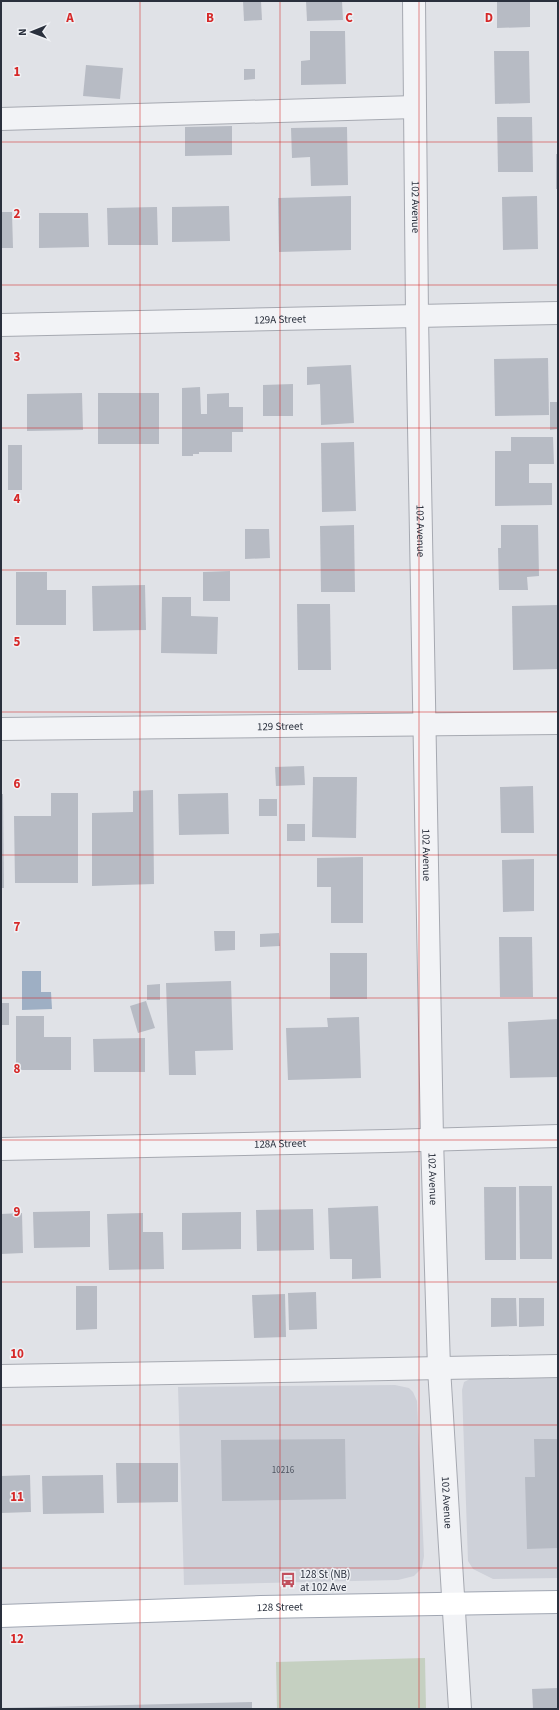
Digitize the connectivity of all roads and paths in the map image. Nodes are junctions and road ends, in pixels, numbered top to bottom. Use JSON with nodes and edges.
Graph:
{"nodes":[{"id":1,"x":414,"y":1,"type":"edge"},
{"id":2,"x":415,"y":107,"type":"junction"},
{"id":3,"x":1,"y":119,"type":"edge"},
{"id":4,"x":558,"y":313,"type":"edge"},
{"id":5,"x":417,"y":316,"type":"junction"},
{"id":6,"x":1,"y":325,"type":"edge"},
{"id":7,"x":558,"y":723,"type":"edge"},
{"id":8,"x":425,"y":725,"type":"junction"},
{"id":9,"x":1,"y":729,"type":"edge"},
{"id":10,"x":558,"y":1136,"type":"edge"},
{"id":11,"x":432,"y":1140,"type":"junction"},
{"id":12,"x":1,"y":1149,"type":"edge"},
{"id":13,"x":558,"y":1366,"type":"edge"},
{"id":14,"x":439,"y":1368,"type":"junction"},
{"id":15,"x":1,"y":1376,"type":"edge"},
{"id":16,"x":558,"y":1602,"type":"edge"},
{"id":17,"x":454,"y":1604,"type":"junction"},
{"id":18,"x":1,"y":1616,"type":"edge"},
{"id":19,"x":460,"y":1709,"type":"edge"}],
"edges":[{"from":1,"to":2,"type":"street","name":"102 Avenue"},
{"from":2,"to":3,"type":"street"},
{"from":2,"to":5,"type":"street","name":"102 Avenue"},
{"from":4,"to":5,"type":"street","name":"129A Street"},
{"from":5,"to":6,"type":"street","name":"129A Street"},
{"from":5,"to":8,"type":"street","name":"102 Avenue"},
{"from":7,"to":8,"type":"street","name":"129 Street"},
{"from":8,"to":9,"type":"street","name":"129 Street"},
{"from":8,"to":11,"type":"street","name":"102 Avenue"},
{"from":10,"to":11,"type":"street","name":"128A Street"},
{"from":11,"to":12,"type":"street","name":"128A Street"},
{"from":11,"to":14,"type":"street","name":"102 Avenue"},
{"from":13,"to":14,"type":"street"},
{"from":14,"to":15,"type":"street"},
{"from":14,"to":17,"type":"street","name":"102 Avenue"},
{"from":16,"to":17,"type":"main road","name":"128 Street"},
{"from":17,"to":18,"type":"main road","name":"128 Street"},
{"from":17,"to":19,"type":"street","name":"102 Avenue"}]}
